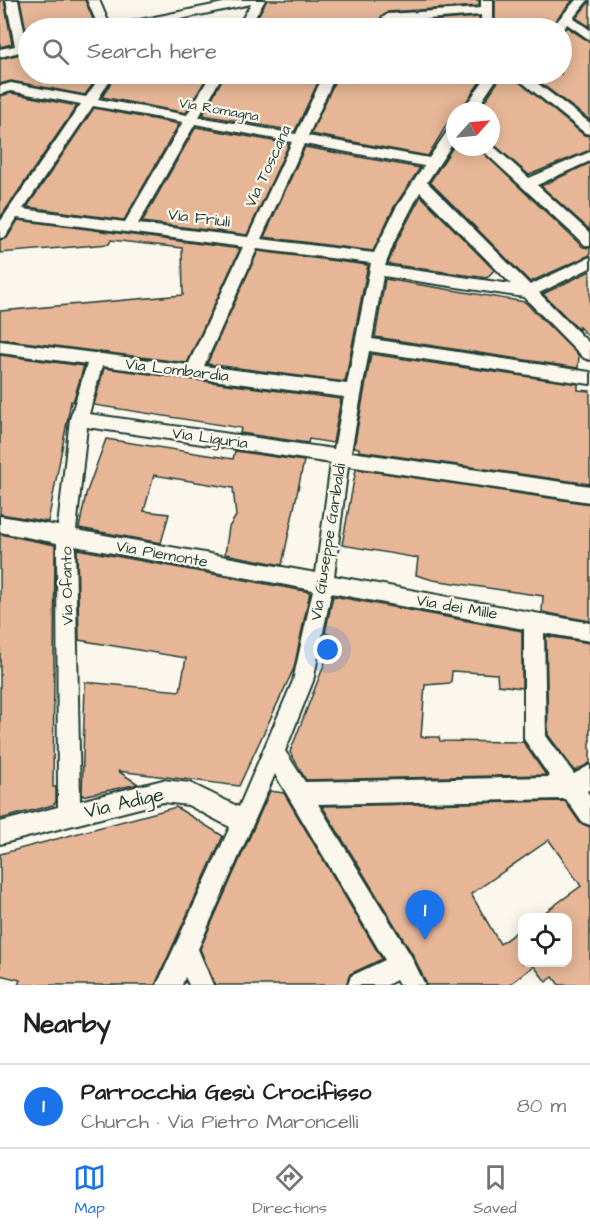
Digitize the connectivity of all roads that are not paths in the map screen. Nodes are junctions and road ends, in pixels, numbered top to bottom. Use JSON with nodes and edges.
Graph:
{"nodes":[{"id":1,"x":12,"y":0,"type":"edge"},
{"id":2,"x":93,"y":0,"type":"edge"},
{"id":3,"x":255,"y":0,"type":"edge"},
{"id":4,"x":259,"y":0,"type":"edge"},
{"id":5,"x":582,"y":0,"type":"edge"},
{"id":6,"x":214,"y":4,"type":"edge"},
{"id":7,"x":487,"y":6,"type":"edge"},
{"id":8,"x":101,"y":18,"type":"edge"},
{"id":9,"x":168,"y":18,"type":"edge"},
{"id":10,"x":249,"y":18,"type":"edge"},
{"id":11,"x":388,"y":18,"type":"dead end"},
{"id":12,"x":568,"y":18,"type":"edge"},
{"id":13,"x":18,"y":22,"type":"edge"},
{"id":14,"x":572,"y":23,"type":"edge"},
{"id":15,"x":590,"y":36,"type":"edge"},
{"id":16,"x":18,"y":49,"type":"edge"},
{"id":17,"x":0,"y":53,"type":"edge"},
{"id":18,"x":101,"y":84,"type":"edge"},
{"id":19,"x":211,"y":84,"type":"edge"},
{"id":20,"x":325,"y":84,"type":"edge"},
{"id":21,"x":487,"y":84,"type":"edge"},
{"id":22,"x":531,"y":84,"type":"edge"},
{"id":23,"x":0,"y":90,"type":"edge"},
{"id":24,"x":88,"y":102,"type":"junction"},
{"id":25,"x":474,"y":102,"type":"edge"},
{"id":26,"x":190,"y":120,"type":"junction"},
{"id":27,"x":590,"y":130,"type":"edge"},
{"id":28,"x":300,"y":140,"type":"junction"},
{"id":29,"x":446,"y":143,"type":"edge"},
{"id":30,"x":496,"y":156,"type":"edge"},
{"id":31,"x":590,"y":156,"type":"edge"},
{"id":32,"x":432,"y":163,"type":"junction"},
{"id":33,"x":419,"y":183,"type":"junction"},
{"id":34,"x":527,"y":184,"type":"junction"},
{"id":35,"x":13,"y":213,"type":"junction"},
{"id":36,"x":129,"y":227,"type":"junction"},
{"id":37,"x":0,"y":233,"type":"edge"},
{"id":38,"x":590,"y":241,"type":"edge"},
{"id":39,"x":253,"y":243,"type":"junction"},
{"id":40,"x":590,"y":262,"type":"edge"},
{"id":41,"x":378,"y":264,"type":"junction"},
{"id":42,"x":528,"y":292,"type":"junction"},
{"id":43,"x":364,"y":344,"type":"junction"},
{"id":44,"x":0,"y":348,"type":"edge"},
{"id":45,"x":590,"y":354,"type":"edge"},
{"id":46,"x":96,"y":360,"type":"junction"},
{"id":47,"x":193,"y":372,"type":"junction"},
{"id":48,"x":590,"y":378,"type":"edge"},
{"id":49,"x":354,"y":392,"type":"junction"},
{"id":50,"x":79,"y":419,"type":"junction"},
{"id":51,"x":341,"y":456,"type":"junction"},
{"id":52,"x":590,"y":494,"type":"edge"},
{"id":53,"x":0,"y":524,"type":"edge"},
{"id":54,"x":66,"y":537,"type":"junction"},
{"id":55,"x":324,"y":583,"type":"junction"},
{"id":56,"x":534,"y":622,"type":"junction"},
{"id":57,"x":590,"y":632,"type":"edge"},
{"id":58,"x":273,"y":752,"type":"junction"},
{"id":59,"x":590,"y":776,"type":"edge"},
{"id":60,"x":571,"y":788,"type":"junction"},
{"id":61,"x":299,"y":793,"type":"junction"},
{"id":62,"x":590,"y":814,"type":"edge"},
{"id":63,"x":69,"y":815,"type":"junction"},
{"id":64,"x":244,"y":822,"type":"junction"},
{"id":65,"x":0,"y":833,"type":"edge"},
{"id":66,"x":186,"y":949,"type":"junction"},
{"id":67,"x":408,"y":975,"type":"edge"},
{"id":68,"x":169,"y":985,"type":"edge"},
{"id":69,"x":201,"y":985,"type":"edge"},
{"id":70,"x":360,"y":985,"type":"edge"}],
"edges":[{"from":1,"to":13,"type":"street"},
{"from":2,"to":8,"type":"street"},
{"from":3,"to":6,"type":"street"},
{"from":4,"to":10,"type":"street"},
{"from":5,"to":12,"type":"street"},
{"from":6,"to":9,"type":"street"},
{"from":7,"to":11,"type":"street"},
{"from":14,"to":15,"type":"street"},
{"from":16,"to":17,"type":"street"},
{"from":18,"to":24,"type":"street"},
{"from":19,"to":26,"type":"street"},
{"from":20,"to":28,"type":"street","name":"Via Toscana"},
{"from":21,"to":25,"type":"street"},
{"from":22,"to":27,"type":"street"},
{"from":23,"to":24,"type":"street","name":"Via Romagna"},
{"from":24,"to":26,"type":"street","name":"Via Romagna"},
{"from":24,"to":35,"type":"street"},
{"from":26,"to":28,"type":"street","name":"Via Romagna"},
{"from":26,"to":36,"type":"street"},
{"from":28,"to":32,"type":"street","name":"Via Romagna"},
{"from":28,"to":39,"type":"street","name":"Via Toscana"},
{"from":29,"to":32,"type":"street","name":"Via Giuseppe Garibaldi"},
{"from":30,"to":34,"type":"street"},
{"from":31,"to":34,"type":"street"},
{"from":32,"to":33,"type":"street","name":"Via Giuseppe Garibaldi"},
{"from":33,"to":41,"type":"street","name":"Via Giuseppe Garibaldi"},
{"from":33,"to":42,"type":"street"},
{"from":34,"to":38,"type":"street"},
{"from":35,"to":36,"type":"street","name":"Via Friuli"},
{"from":35,"to":37,"type":"street"},
{"from":36,"to":39,"type":"street","name":"Via Friuli"},
{"from":39,"to":41,"type":"street","name":"Via Friuli"},
{"from":39,"to":47,"type":"street","name":"Via Toscana"},
{"from":40,"to":42,"type":"street"},
{"from":41,"to":42,"type":"street","name":"Via Friuli"},
{"from":41,"to":43,"type":"street","name":"Via Giuseppe Garibaldi"},
{"from":42,"to":45,"type":"street"},
{"from":43,"to":48,"type":"street"},
{"from":43,"to":49,"type":"street","name":"Via Giuseppe Garibaldi"},
{"from":44,"to":46,"type":"street","name":"Via Lombardia"},
{"from":46,"to":47,"type":"street","name":"Via Lombardia"},
{"from":46,"to":50,"type":"street","name":"Via Ofanto"},
{"from":47,"to":49,"type":"street","name":"Via Lombardia"},
{"from":49,"to":51,"type":"street","name":"Via Giuseppe Garibaldi"},
{"from":50,"to":51,"type":"street","name":"Via Liguria"},
{"from":50,"to":54,"type":"street","name":"Via Ofanto"},
{"from":51,"to":52,"type":"street","name":"Via Liguria"},
{"from":51,"to":55,"type":"street","name":"Via Giuseppe Garibaldi"},
{"from":53,"to":54,"type":"street","name":"Via Piemonte"},
{"from":54,"to":55,"type":"street","name":"Via Piemonte"},
{"from":54,"to":63,"type":"street","name":"Via Ofanto"},
{"from":55,"to":56,"type":"street","name":"Via dei Mille"},
{"from":55,"to":58,"type":"street","name":"Via Giuseppe Garibaldi"},
{"from":56,"to":57,"type":"street","name":"Via dei Mille"},
{"from":56,"to":60,"type":"street"},
{"from":58,"to":61,"type":"street"},
{"from":58,"to":64,"type":"street","name":"Via Giuseppe Garibaldi"},
{"from":59,"to":60,"type":"street"},
{"from":60,"to":61,"type":"street"},
{"from":60,"to":62,"type":"street"},
{"from":61,"to":67,"type":"street"},
{"from":63,"to":64,"type":"street","name":"Via Adige"},
{"from":63,"to":65,"type":"street","name":"Via Adige"},
{"from":64,"to":66,"type":"street","name":"Via Giuseppe Garibaldi"},
{"from":66,"to":68,"type":"street","name":"Via Giuseppe Garibaldi"},
{"from":66,"to":69,"type":"street"},
{"from":67,"to":70,"type":"street"}]}
